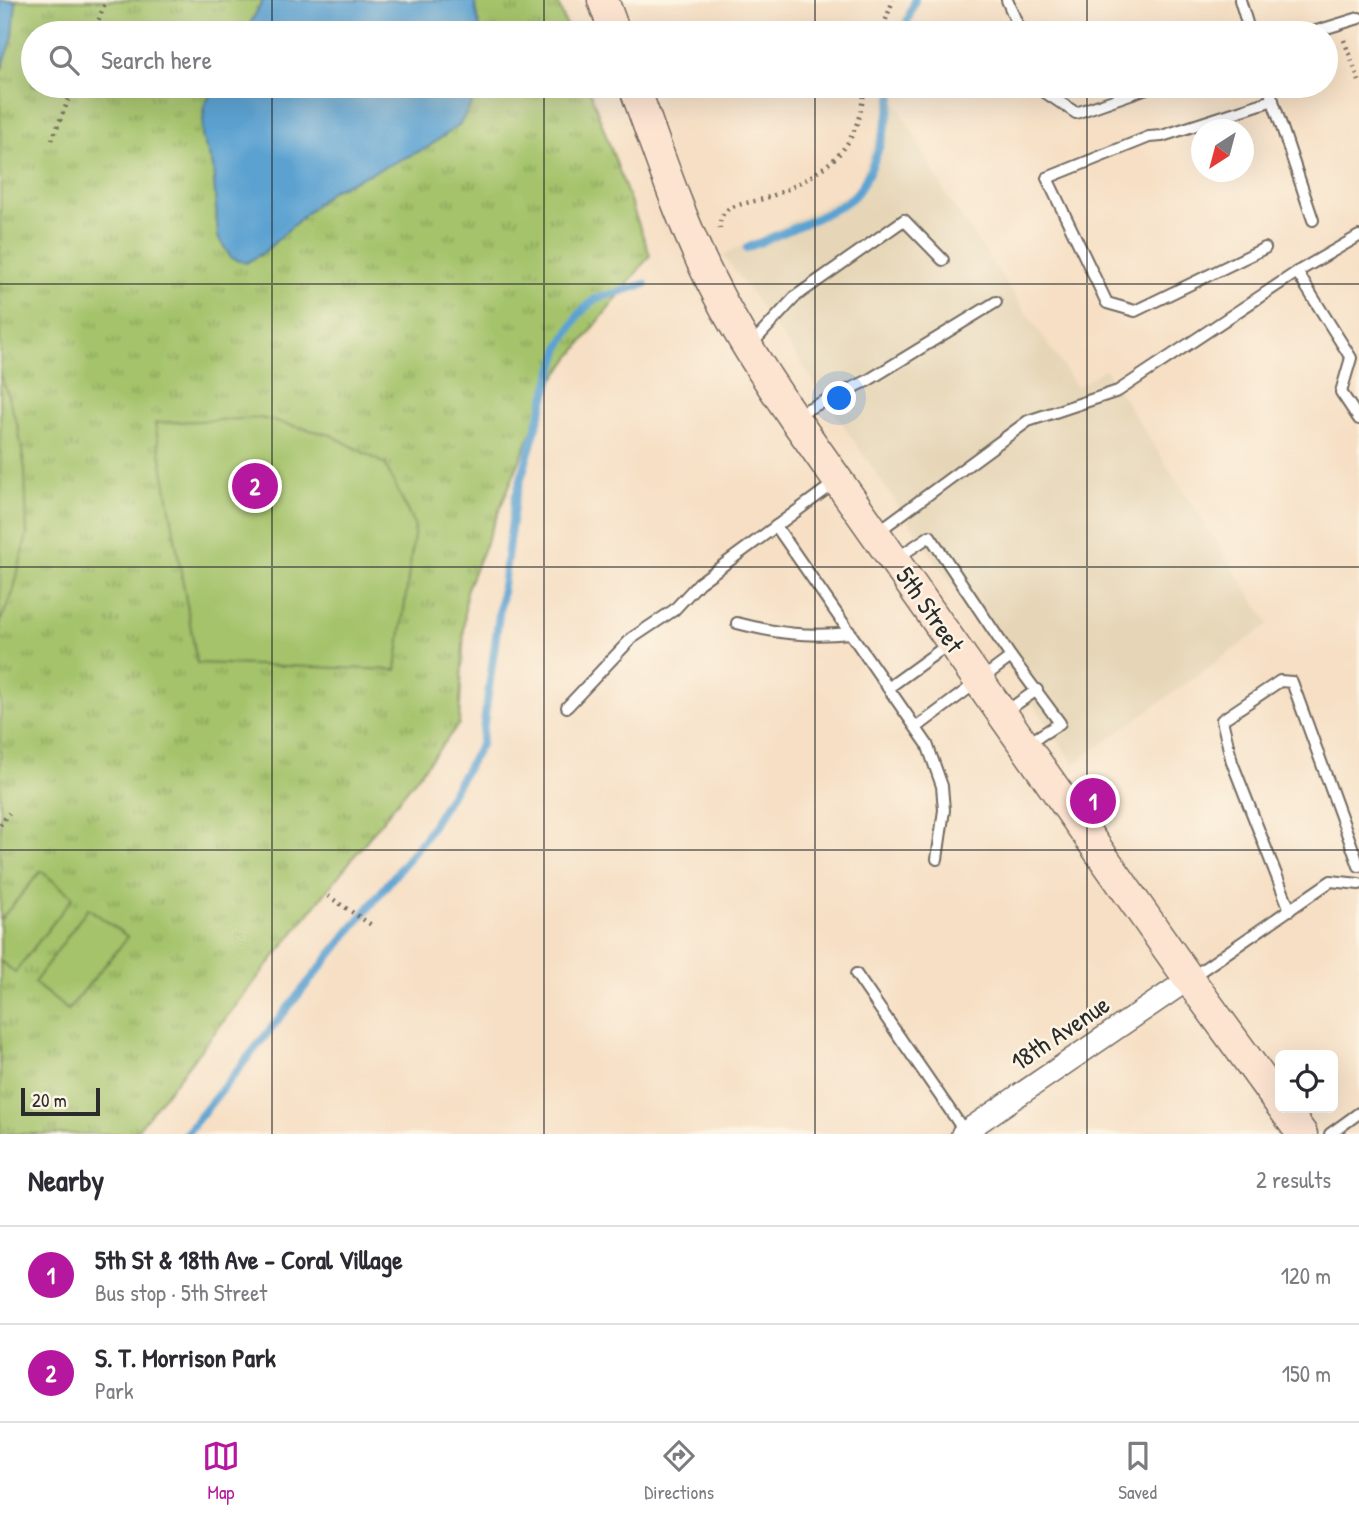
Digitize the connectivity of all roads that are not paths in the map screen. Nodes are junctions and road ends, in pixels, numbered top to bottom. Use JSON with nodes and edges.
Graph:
{"nodes":[{"id":1,"x":1007,"y":0,"type":"edge"},
{"id":2,"x":1240,"y":0,"type":"edge"},
{"id":3,"x":608,"y":1,"type":"edge"},
{"id":4,"x":1359,"y":18,"type":"edge"},
{"id":5,"x":612,"y":21,"type":"edge"},
{"id":6,"x":1016,"y":21,"type":"edge"},
{"id":7,"x":1246,"y":21,"type":"edge"},
{"id":8,"x":1338,"y":25,"type":"edge"},
{"id":9,"x":638,"y":98,"type":"edge"},
{"id":10,"x":1054,"y":98,"type":"edge"},
{"id":11,"x":1119,"y":98,"type":"edge"},
{"id":12,"x":1273,"y":100,"type":"joint"},
{"id":13,"x":1313,"y":220,"type":"dead end"},
{"id":14,"x":1356,"y":237,"type":"edge"},
{"id":15,"x":1265,"y":248,"type":"dead end"},
{"id":16,"x":1359,"y":249,"type":"edge"},
{"id":17,"x":943,"y":260,"type":"dead end"},
{"id":18,"x":1297,"y":272,"type":"junction"},
{"id":19,"x":996,"y":302,"type":"dead end"},
{"id":20,"x":748,"y":348,"type":"junction"},
{"id":21,"x":1355,"y":356,"type":"edge"},
{"id":22,"x":793,"y":416,"type":"junction"},
{"id":23,"x":1359,"y":419,"type":"edge"},
{"id":24,"x":838,"y":481,"type":"junction"},
{"id":25,"x":776,"y":526,"type":"junction"},
{"id":26,"x":876,"y":533,"type":"junction"},
{"id":27,"x":894,"y":561,"type":"junction"},
{"id":28,"x":737,"y":623,"type":"dead end"},
{"id":29,"x":851,"y":633,"type":"junction"},
{"id":30,"x":952,"y":642,"type":"junction"},
{"id":31,"x":1012,"y":657,"type":"junction"},
{"id":32,"x":979,"y":680,"type":"junction"},
{"id":33,"x":888,"y":688,"type":"junction"},
{"id":34,"x":1037,"y":690,"type":"junction"},
{"id":35,"x":567,"y":706,"type":"dead end"},
{"id":36,"x":1003,"y":714,"type":"junction"},
{"id":37,"x":917,"y":727,"type":"junction"},
{"id":38,"x":1025,"y":745,"type":"junction"},
{"id":39,"x":937,"y":859,"type":"dead end"},
{"id":40,"x":1359,"y":866,"type":"edge"},
{"id":41,"x":1359,"y":884,"type":"edge"},
{"id":42,"x":1290,"y":909,"type":"junction"},
{"id":43,"x":856,"y":974,"type":"dead end"},
{"id":44,"x":1189,"y":979,"type":"junction"},
{"id":45,"x":1275,"y":1096,"type":"edge"},
{"id":46,"x":1287,"y":1113,"type":"edge"},
{"id":47,"x":1359,"y":1113,"type":"edge"},
{"id":48,"x":963,"y":1133,"type":"edge"},
{"id":49,"x":1302,"y":1134,"type":"edge"},
{"id":50,"x":1330,"y":1134,"type":"edge"}],
"edges":[{"from":1,"to":6,"type":"lane"},
{"from":2,"to":7,"type":"lane"},
{"from":3,"to":5,"type":"street"},
{"from":4,"to":8,"type":"lane"},
{"from":9,"to":20,"type":"street","name":"5th Street"},
{"from":10,"to":11,"type":"lane"},
{"from":12,"to":13,"type":"lane"},
{"from":12,"to":15,"type":"lane"},
{"from":14,"to":16,"type":"lane"},
{"from":14,"to":18,"type":"lane"},
{"from":17,"to":20,"type":"lane"},
{"from":18,"to":21,"type":"lane"},
{"from":18,"to":26,"type":"lane"},
{"from":19,"to":22,"type":"lane"},
{"from":20,"to":22,"type":"street","name":"5th Street"},
{"from":21,"to":23,"type":"lane"},
{"from":22,"to":24,"type":"street","name":"5th Street"},
{"from":24,"to":25,"type":"lane"},
{"from":24,"to":26,"type":"street","name":"5th Street"},
{"from":25,"to":29,"type":"lane"},
{"from":25,"to":35,"type":"lane"},
{"from":26,"to":27,"type":"street","name":"5th Street"},
{"from":27,"to":30,"type":"street","name":"5th Street"},
{"from":27,"to":31,"type":"lane"},
{"from":28,"to":29,"type":"lane"},
{"from":29,"to":33,"type":"lane"},
{"from":30,"to":32,"type":"street","name":"5th Street"},
{"from":30,"to":33,"type":"lane"},
{"from":31,"to":32,"type":"lane"},
{"from":31,"to":34,"type":"lane"},
{"from":32,"to":36,"type":"street","name":"5th Street"},
{"from":32,"to":37,"type":"lane"},
{"from":33,"to":37,"type":"lane"},
{"from":34,"to":36,"type":"lane"},
{"from":34,"to":38,"type":"lane"},
{"from":36,"to":38,"type":"street","name":"5th Street"},
{"from":37,"to":39,"type":"lane"},
{"from":38,"to":44,"type":"street","name":"5th Street"},
{"from":40,"to":42,"type":"lane"},
{"from":41,"to":42,"type":"lane"},
{"from":42,"to":44,"type":"lane"},
{"from":43,"to":48,"type":"lane"},
{"from":44,"to":45,"type":"street","name":"5th Street"},
{"from":44,"to":48,"type":"street","name":"18th Avenue"},
{"from":46,"to":49,"type":"street","name":"5th Street"},
{"from":47,"to":50,"type":"lane"}]}
